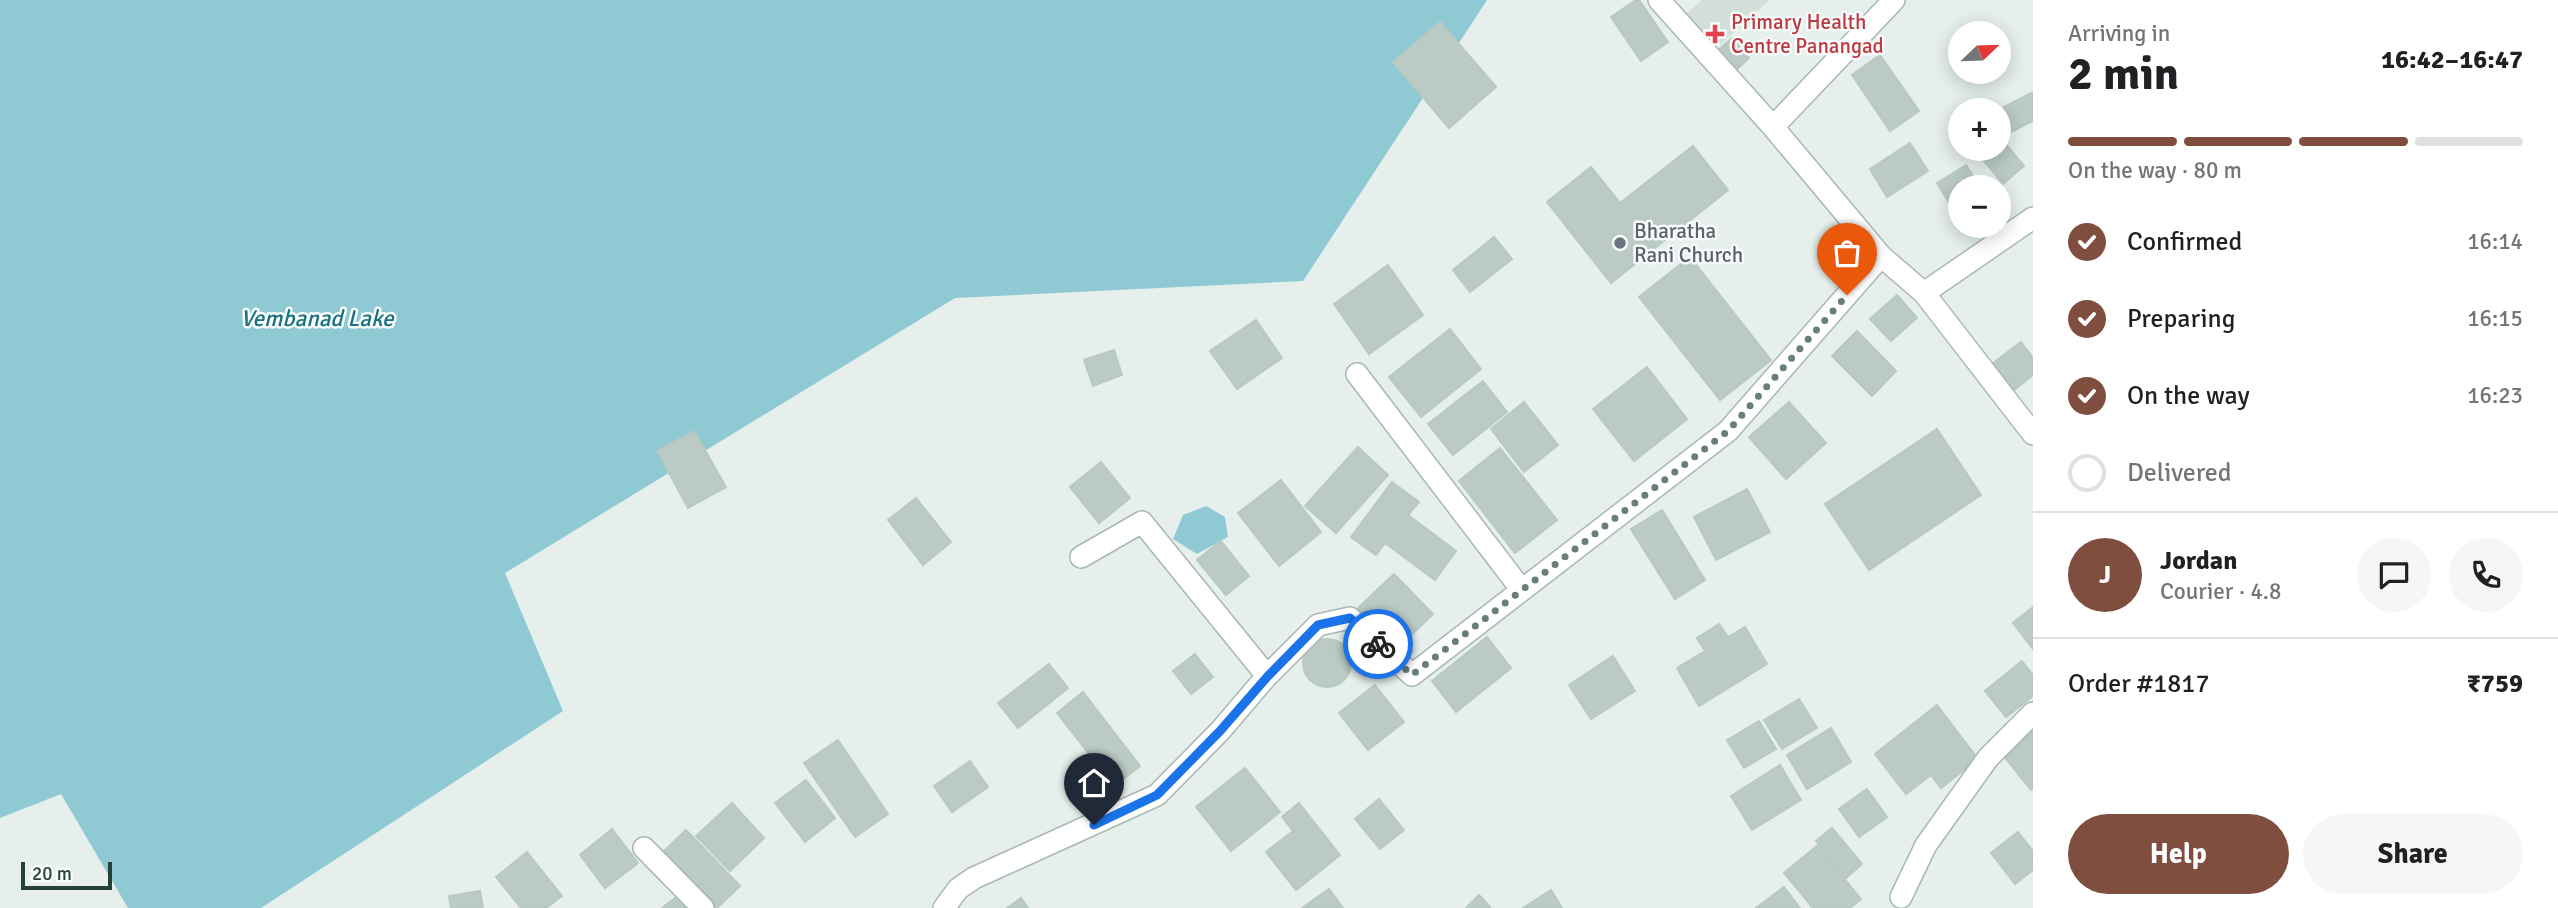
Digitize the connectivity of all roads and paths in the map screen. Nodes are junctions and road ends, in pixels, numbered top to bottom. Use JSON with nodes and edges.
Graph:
{"nodes":[{"id":1,"x":1659,"y":0,"type":"edge"},
{"id":2,"x":1894,"y":0,"type":"edge"},
{"id":3,"x":1773,"y":127,"type":"junction"},
{"id":4,"x":2033,"y":218,"type":"edge"},
{"id":5,"x":1881,"y":256,"type":"junction"},
{"id":6,"x":1924,"y":293,"type":"junction"},
{"id":7,"x":1357,"y":374,"type":"dead end"},
{"id":8,"x":2033,"y":434,"type":"edge"},
{"id":9,"x":1081,"y":557,"type":"dead end"},
{"id":10,"x":1521,"y":589,"type":"junction"},
{"id":11,"x":1268,"y":676,"type":"junction"},
{"id":12,"x":2033,"y":713,"type":"edge"},
{"id":13,"x":644,"y":848,"type":"dead end"},
{"id":14,"x":1901,"y":897,"type":"dead end"},
{"id":15,"x":703,"y":908,"type":"edge"},
{"id":16,"x":944,"y":908,"type":"edge"}],
"edges":[{"from":1,"to":3,"type":"street"},
{"from":2,"to":3,"type":"street"},
{"from":3,"to":5,"type":"street"},
{"from":4,"to":6,"type":"street"},
{"from":5,"to":6,"type":"street"},
{"from":5,"to":10,"type":"street"},
{"from":6,"to":8,"type":"street"},
{"from":7,"to":10,"type":"street"},
{"from":9,"to":11,"type":"street"},
{"from":10,"to":11,"type":"street"},
{"from":11,"to":16,"type":"street"},
{"from":12,"to":14,"type":"street"},
{"from":13,"to":15,"type":"street"}]}
